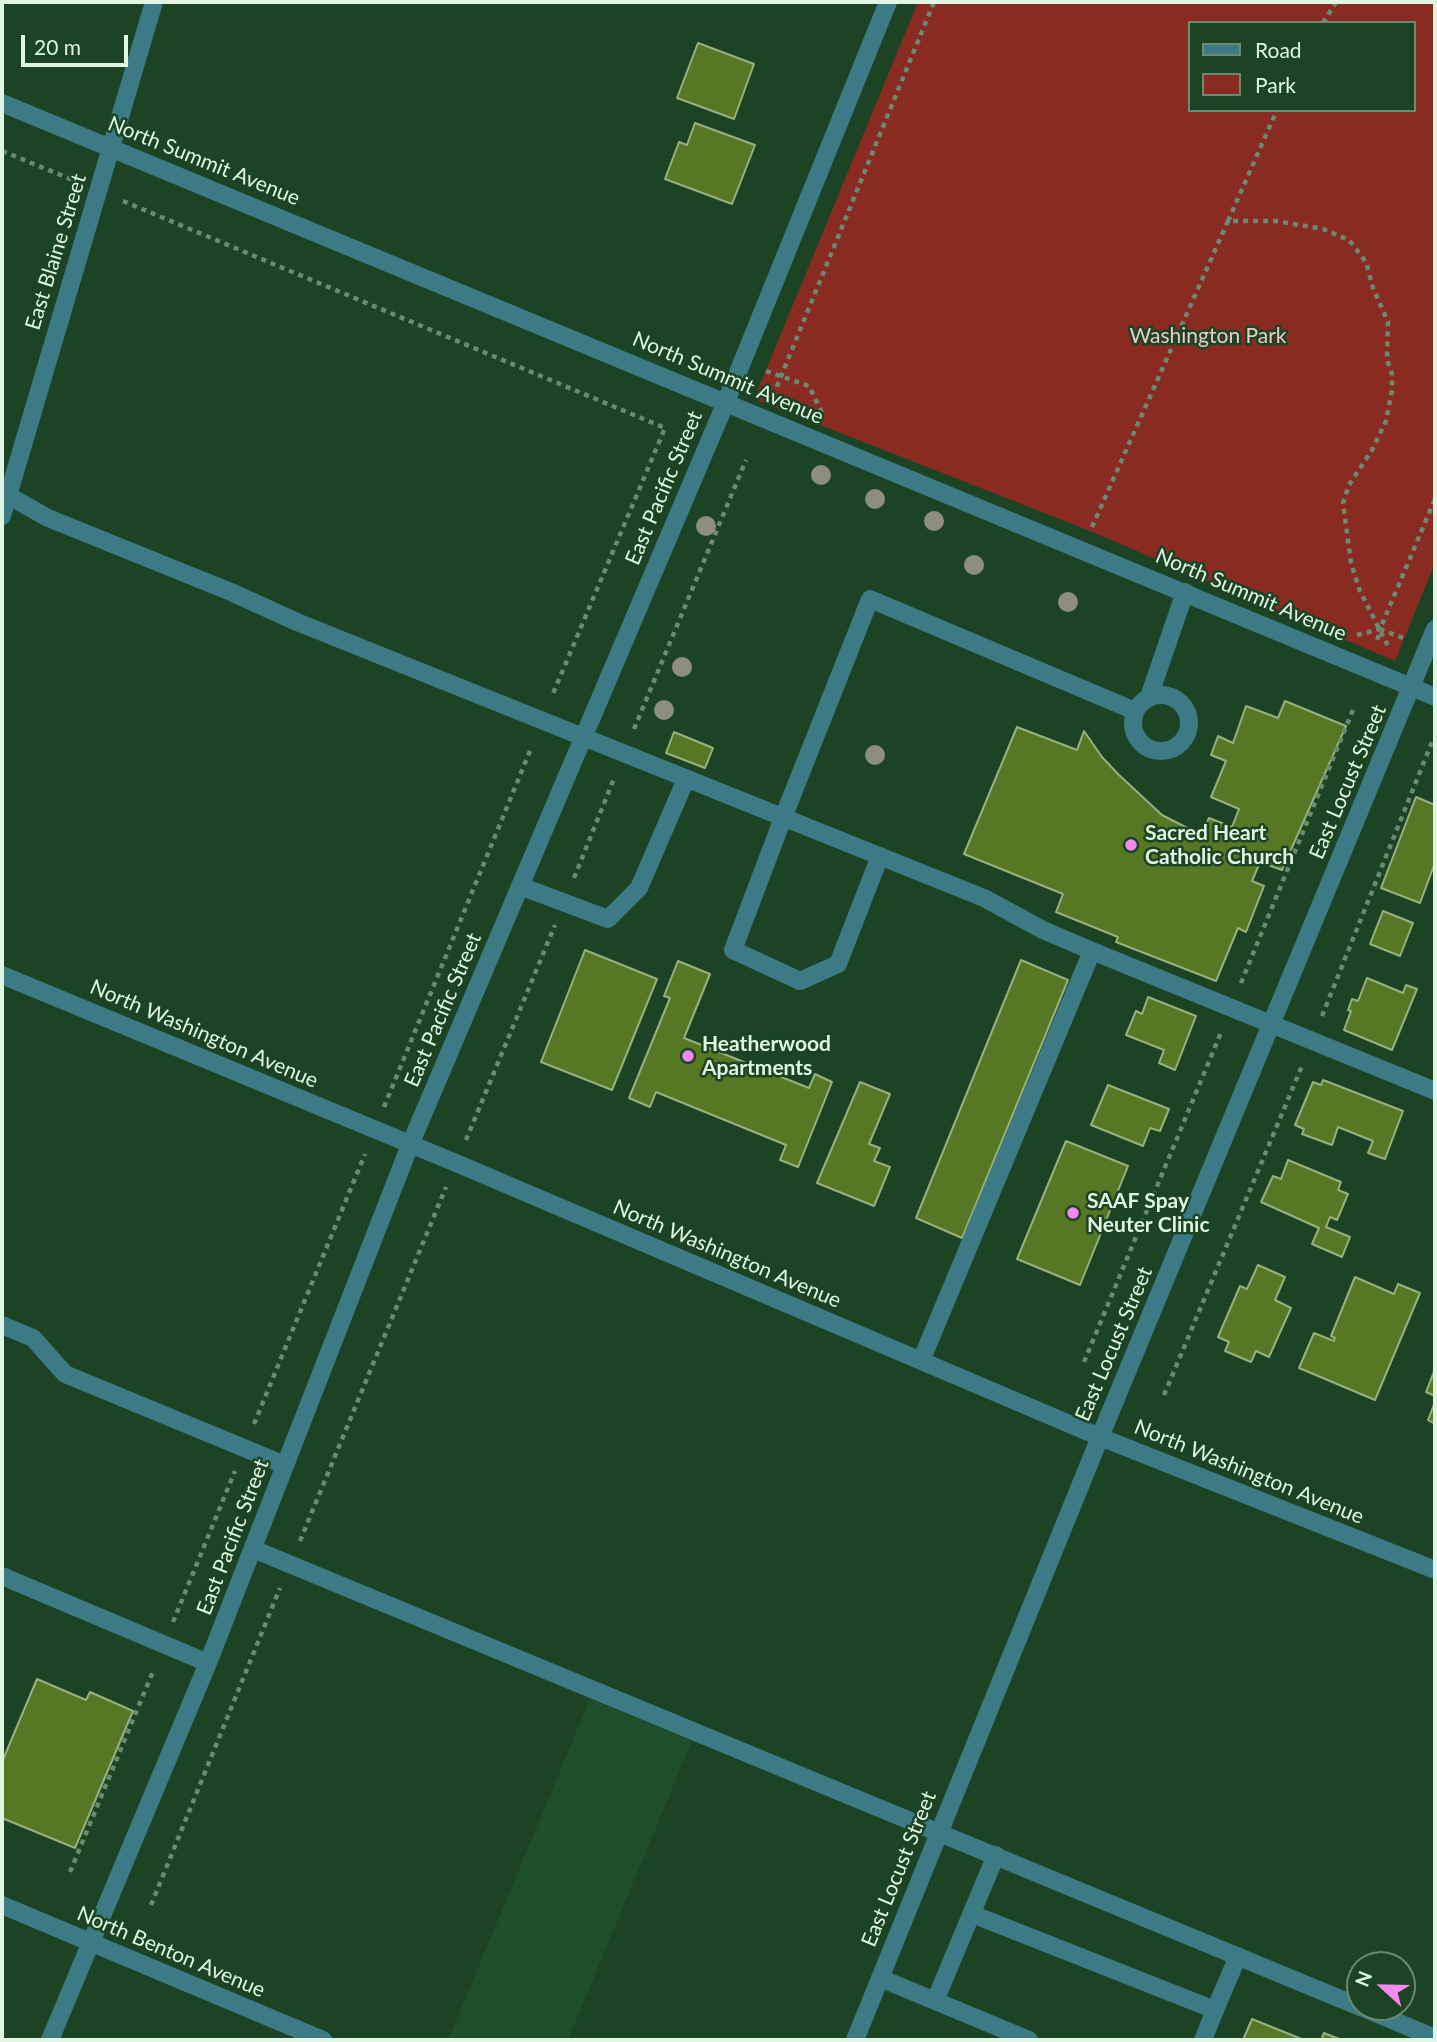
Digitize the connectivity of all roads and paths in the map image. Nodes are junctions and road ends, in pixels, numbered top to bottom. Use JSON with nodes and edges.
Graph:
{"nodes":[{"id":1,"x":154,"y":2,"type":"edge"},
{"id":2,"x":888,"y":2,"type":"edge"},
{"id":3,"x":934,"y":2,"type":"edge"},
{"id":4,"x":1336,"y":2,"type":"edge"},
{"id":5,"x":1324,"y":21,"type":"edge"},
{"id":6,"x":2,"y":103,"type":"edge"},
{"id":7,"x":1276,"y":112,"type":"edge"},
{"id":8,"x":111,"y":148,"type":"junction"},
{"id":9,"x":2,"y":150,"type":"edge"},
{"id":10,"x":98,"y":190,"type":"junction"},
{"id":11,"x":1228,"y":221,"type":"junction"},
{"id":12,"x":772,"y":398,"type":"dead end"},
{"id":13,"x":726,"y":402,"type":"junction"},
{"id":14,"x":746,"y":460,"type":"dead end"},
{"id":15,"x":5,"y":494,"type":"edge"},
{"id":16,"x":1435,"y":499,"type":"edge"},
{"id":17,"x":2,"y":516,"type":"edge"},
{"id":18,"x":1090,"y":531,"type":"dead end"},
{"id":19,"x":1185,"y":592,"type":"junction"},
{"id":20,"x":1380,"y":629,"type":"junction"},
{"id":21,"x":1435,"y":629,"type":"edge"},
{"id":22,"x":1404,"y":638,"type":"dead end"},
{"id":23,"x":1390,"y":651,"type":"dead end"},
{"id":24,"x":1413,"y":687,"type":"junction"},
{"id":25,"x":1435,"y":696,"type":"edge"},
{"id":26,"x":1149,"y":697,"type":"junction"},
{"id":27,"x":1353,"y":710,"type":"dead end"},
{"id":28,"x":1135,"y":711,"type":"junction"},
{"id":29,"x":542,"y":719,"type":"junction"},
{"id":30,"x":584,"y":736,"type":"junction"},
{"id":31,"x":1435,"y":743,"type":"edge"},
{"id":32,"x":624,"y":753,"type":"junction"},
{"id":33,"x":686,"y":779,"type":"junction"},
{"id":34,"x":783,"y":818,"type":"junction"},
{"id":35,"x":880,"y":856,"type":"junction"},
{"id":36,"x":520,"y":887,"type":"junction"},
{"id":37,"x":564,"y":903,"type":"junction"},
{"id":38,"x":1091,"y":951,"type":"junction"},
{"id":39,"x":2,"y":975,"type":"edge"},
{"id":40,"x":1231,"y":1007,"type":"junction"},
{"id":41,"x":1272,"y":1024,"type":"junction"},
{"id":42,"x":1312,"y":1041,"type":"junction"},
{"id":43,"x":397,"y":1076,"type":"dead end"},
{"id":44,"x":1435,"y":1091,"type":"edge"},
{"id":45,"x":480,"y":1109,"type":"dead end"},
{"id":46,"x":410,"y":1144,"type":"junction"},
{"id":47,"x":350,"y":1189,"type":"dead end"},
{"id":48,"x":2,"y":1325,"type":"edge"},
{"id":49,"x":921,"y":1361,"type":"junction"},
{"id":50,"x":1084,"y":1362,"type":"dead end"},
{"id":51,"x":1164,"y":1395,"type":"dead end"},
{"id":52,"x":1100,"y":1437,"type":"junction"},
{"id":53,"x":244,"y":1448,"type":"junction"},
{"id":54,"x":285,"y":1465,"type":"junction"},
{"id":55,"x":253,"y":1549,"type":"junction"},
{"id":56,"x":1435,"y":1570,"type":"edge"},
{"id":57,"x":2,"y":1576,"type":"edge"},
{"id":58,"x":164,"y":1644,"type":"junction"},
{"id":59,"x":208,"y":1663,"type":"junction"},
{"id":60,"x":939,"y":1832,"type":"junction"},
{"id":61,"x":996,"y":1855,"type":"junction"},
{"id":62,"x":70,"y":1872,"type":"dead end"},
{"id":63,"x":2,"y":1905,"type":"edge"},
{"id":64,"x":972,"y":1914,"type":"junction"},
{"id":65,"x":91,"y":1943,"type":"junction"},
{"id":66,"x":1238,"y":1956,"type":"junction"},
{"id":67,"x":880,"y":1978,"type":"junction"},
{"id":68,"x":935,"y":2001,"type":"junction"},
{"id":69,"x":1346,"y":2001,"type":"edge"},
{"id":70,"x":1216,"y":2010,"type":"junction"},
{"id":71,"x":1394,"y":2021,"type":"edge"},
{"id":72,"x":1435,"y":2038,"type":"edge"},
{"id":73,"x":50,"y":2040,"type":"edge"},
{"id":74,"x":323,"y":2040,"type":"edge"},
{"id":75,"x":855,"y":2040,"type":"edge"},
{"id":76,"x":1029,"y":2040,"type":"edge"},
{"id":77,"x":1203,"y":2040,"type":"edge"}],
"edges":[{"from":1,"to":8,"type":"street","name":"East Blaine Street"},
{"from":2,"to":13,"type":"street","name":"East Pacific Street"},
{"from":3,"to":12,"type":"path"},
{"from":4,"to":5,"type":"path"},
{"from":6,"to":8,"type":"street","name":"North Summit Avenue"},
{"from":7,"to":11,"type":"path"},
{"from":8,"to":10,"type":"street","name":"East Blaine Street"},
{"from":8,"to":13,"type":"street","name":"North Summit Avenue"},
{"from":9,"to":10,"type":"path"},
{"from":10,"to":15,"type":"street","name":"East Blaine Street"},
{"from":10,"to":29,"type":"path"},
{"from":11,"to":18,"type":"path"},
{"from":11,"to":20,"type":"path"},
{"from":13,"to":19,"type":"street","name":"North Summit Avenue"},
{"from":13,"to":30,"type":"street","name":"East Pacific Street"},
{"from":14,"to":32,"type":"path"},
{"from":15,"to":17,"type":"street","name":"East Blaine Street"},
{"from":15,"to":29,"type":"street"},
{"from":16,"to":20,"type":"path"},
{"from":19,"to":24,"type":"street","name":"North Summit Avenue"},
{"from":19,"to":26,"type":"street"},
{"from":20,"to":22,"type":"path"},
{"from":20,"to":23,"type":"path"},
{"from":21,"to":24,"type":"street","name":"East Locust Street"},
{"from":24,"to":25,"type":"street","name":"North Summit Avenue"},
{"from":24,"to":41,"type":"street","name":"East Locust Street"},
{"from":26,"to":28,"type":"street"},
{"from":26,"to":28,"type":"street"},
{"from":27,"to":40,"type":"path"},
{"from":28,"to":34,"type":"street"},
{"from":29,"to":30,"type":"street"},
{"from":29,"to":43,"type":"path"},
{"from":30,"to":32,"type":"street"},
{"from":30,"to":36,"type":"street","name":"East Pacific Street"},
{"from":31,"to":42,"type":"path"},
{"from":32,"to":33,"type":"street"},
{"from":32,"to":37,"type":"path"},
{"from":33,"to":34,"type":"street"},
{"from":33,"to":37,"type":"street"},
{"from":34,"to":35,"type":"street"},
{"from":34,"to":35,"type":"street"},
{"from":35,"to":38,"type":"street"},
{"from":36,"to":37,"type":"street"},
{"from":36,"to":46,"type":"street","name":"East Pacific Street"},
{"from":37,"to":45,"type":"path"},
{"from":38,"to":40,"type":"street"},
{"from":38,"to":49,"type":"street"},
{"from":39,"to":46,"type":"street","name":"North Washington Avenue"},
{"from":40,"to":41,"type":"street"},
{"from":40,"to":50,"type":"path"},
{"from":41,"to":42,"type":"street"},
{"from":41,"to":52,"type":"street","name":"East Locust Street"},
{"from":42,"to":44,"type":"street"},
{"from":42,"to":51,"type":"path"},
{"from":46,"to":49,"type":"street","name":"North Washington Avenue"},
{"from":46,"to":54,"type":"street","name":"East Pacific Street"},
{"from":47,"to":53,"type":"path"},
{"from":48,"to":53,"type":"street"},
{"from":49,"to":52,"type":"street","name":"North Washington Avenue"},
{"from":52,"to":56,"type":"street","name":"North Washington Avenue"},
{"from":52,"to":60,"type":"street","name":"East Locust Street"},
{"from":53,"to":54,"type":"street"},
{"from":53,"to":58,"type":"path"},
{"from":54,"to":55,"type":"street","name":"East Pacific Street"},
{"from":55,"to":59,"type":"street","name":"East Pacific Street"},
{"from":55,"to":60,"type":"street"},
{"from":57,"to":58,"type":"street"},
{"from":58,"to":59,"type":"street"},
{"from":58,"to":62,"type":"path"},
{"from":59,"to":65,"type":"street","name":"East Pacific Street"},
{"from":60,"to":61,"type":"street"},
{"from":60,"to":67,"type":"street","name":"East Locust Street"},
{"from":61,"to":64,"type":"street"},
{"from":61,"to":66,"type":"street"},
{"from":63,"to":65,"type":"street","name":"North Benton Avenue"},
{"from":64,"to":68,"type":"street"},
{"from":64,"to":70,"type":"street"},
{"from":65,"to":73,"type":"street","name":"East Pacific Street"},
{"from":65,"to":74,"type":"street","name":"North Benton Avenue"},
{"from":66,"to":69,"type":"street"},
{"from":66,"to":70,"type":"street"},
{"from":67,"to":68,"type":"street"},
{"from":67,"to":75,"type":"street","name":"East Locust Street"},
{"from":68,"to":76,"type":"street"},
{"from":70,"to":77,"type":"street"},
{"from":71,"to":72,"type":"street"}]}
